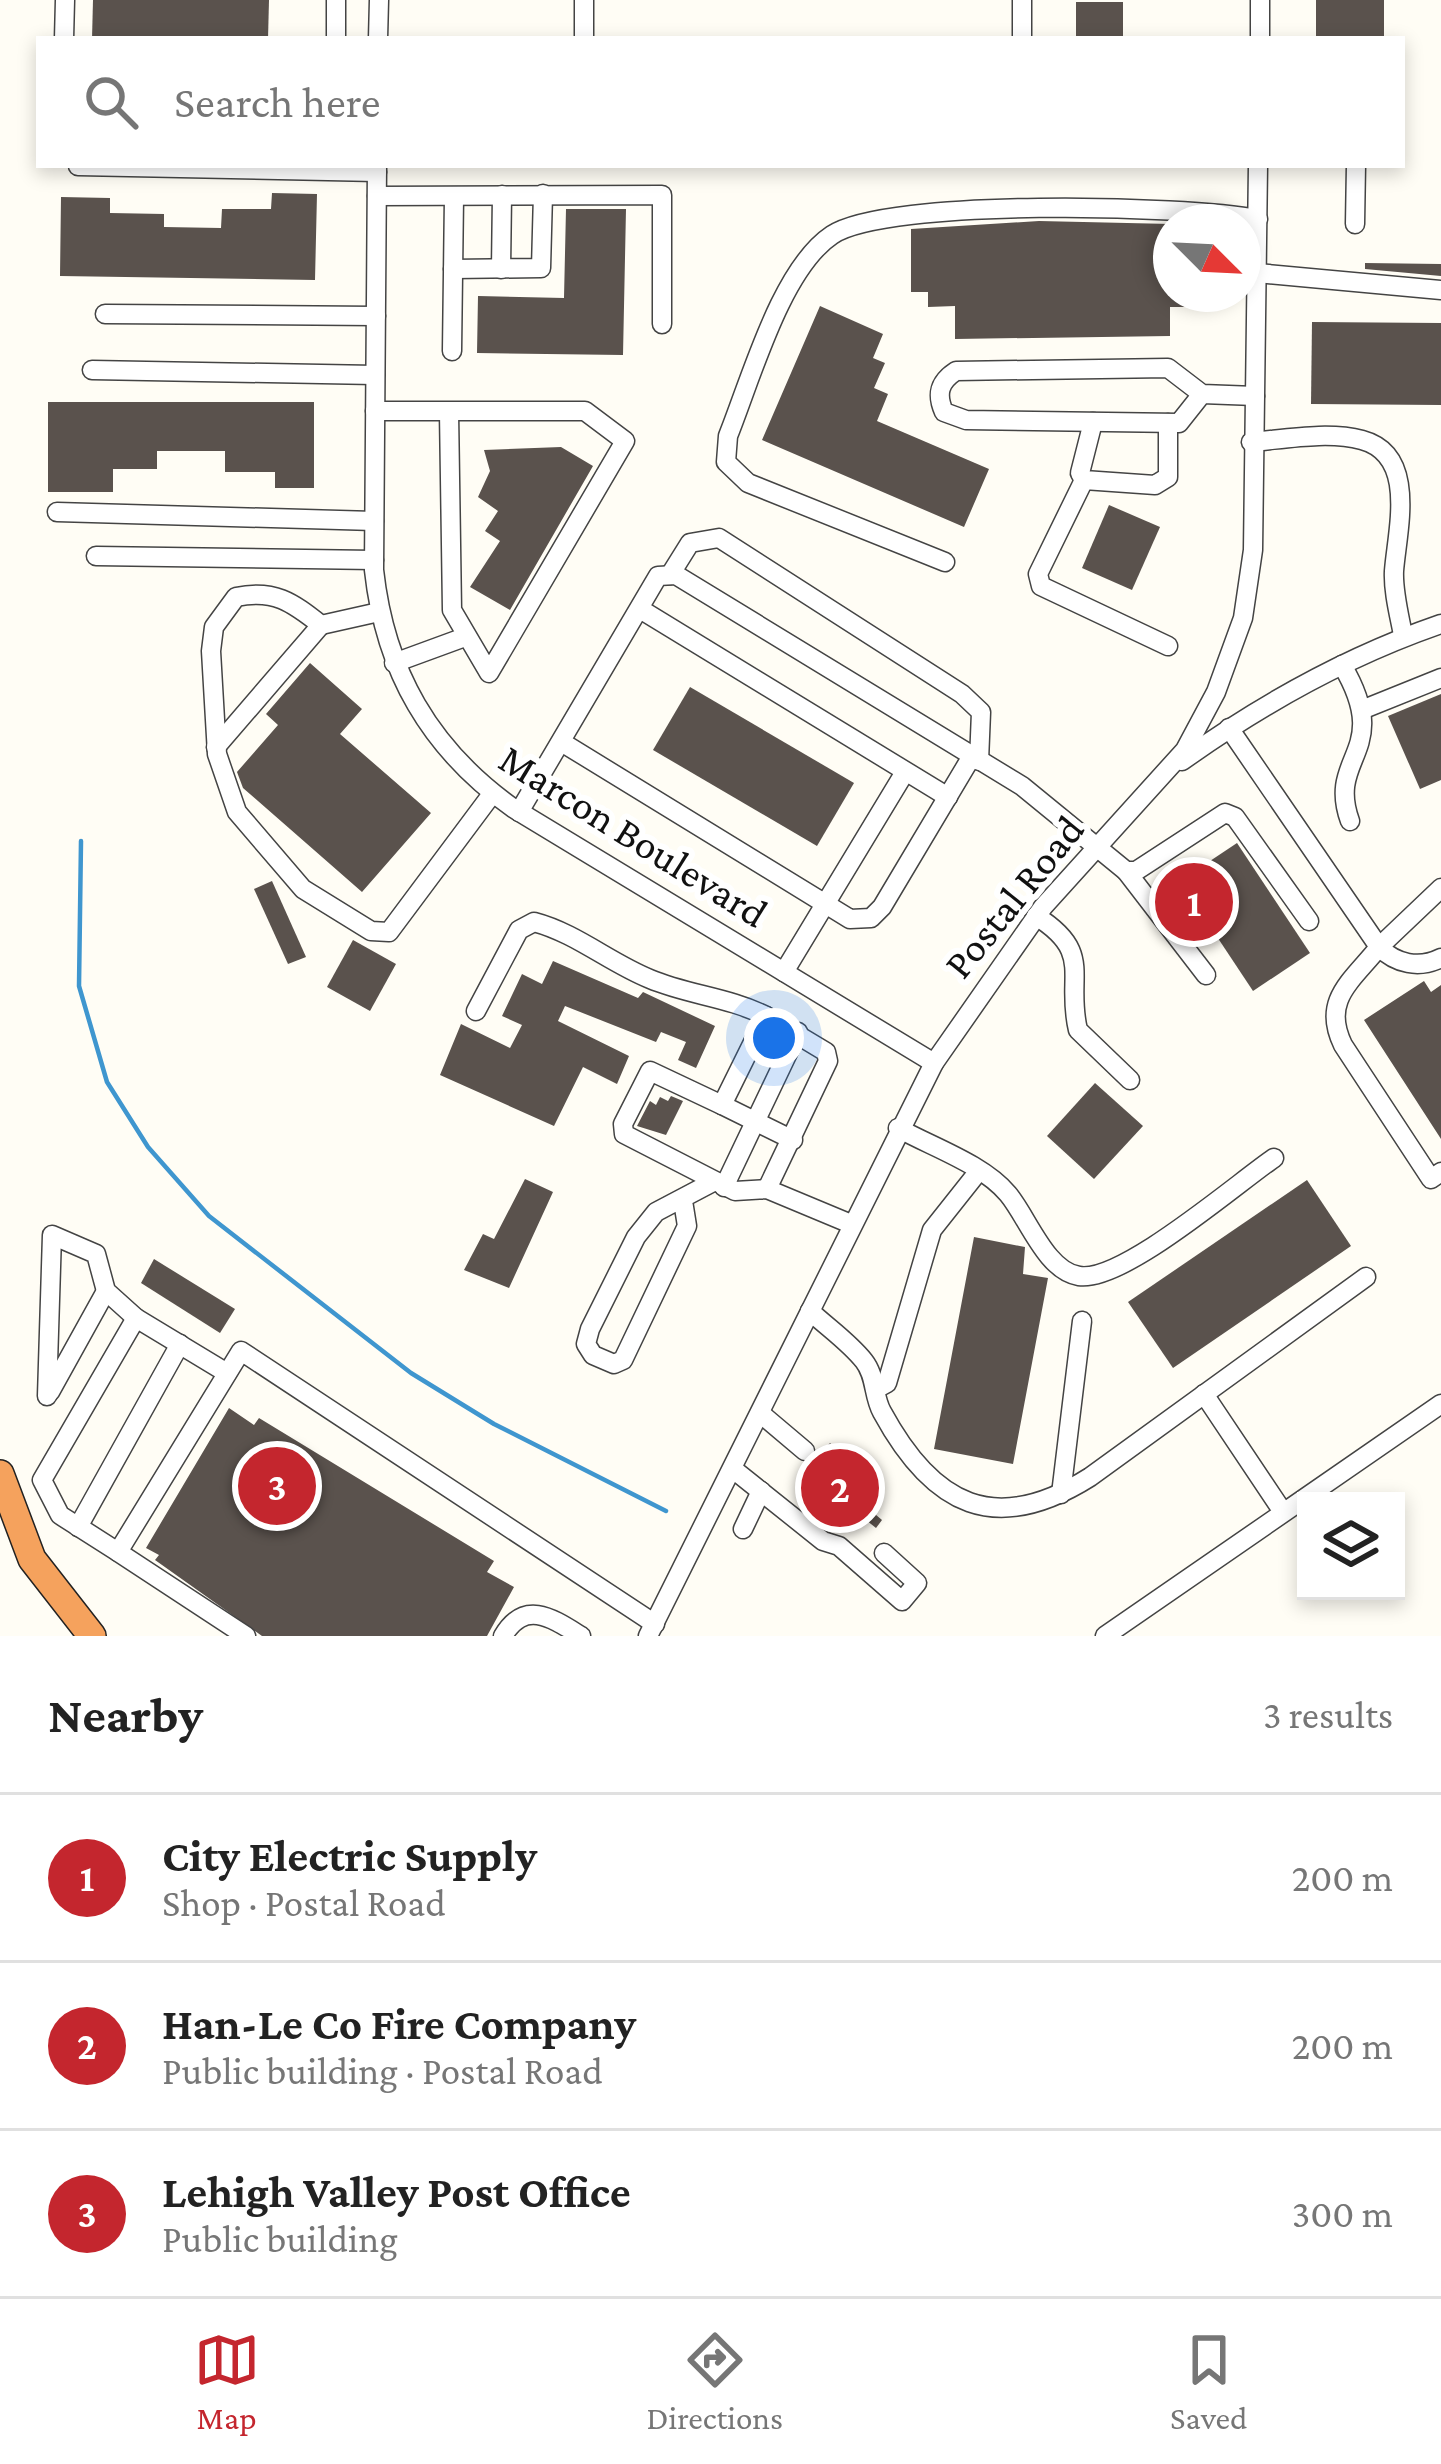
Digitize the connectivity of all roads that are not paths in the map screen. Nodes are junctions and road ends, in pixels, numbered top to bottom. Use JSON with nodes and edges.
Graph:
{"nodes":[{"id":1,"x":65,"y":0,"type":"edge"},
{"id":2,"x":336,"y":0,"type":"edge"},
{"id":3,"x":379,"y":0,"type":"edge"},
{"id":4,"x":584,"y":0,"type":"edge"},
{"id":5,"x":1022,"y":0,"type":"edge"},
{"id":6,"x":1260,"y":0,"type":"edge"},
{"id":7,"x":64,"y":36,"type":"edge"},
{"id":8,"x":336,"y":36,"type":"edge"},
{"id":9,"x":378,"y":36,"type":"edge"},
{"id":10,"x":584,"y":36,"type":"edge"},
{"id":11,"x":1022,"y":36,"type":"edge"},
{"id":12,"x":1260,"y":36,"type":"edge"},
{"id":13,"x":278,"y":168,"type":"edge"},
{"id":14,"x":1258,"y":168,"type":"edge"},
{"id":15,"x":1356,"y":168,"type":"edge"},
{"id":16,"x":377,"y":169,"type":"edge"},
{"id":17,"x":543,"y":194,"type":"junction"},
{"id":18,"x":502,"y":195,"type":"junction"},
{"id":19,"x":377,"y":196,"type":"junction"},
{"id":20,"x":454,"y":196,"type":"junction"},
{"id":21,"x":1258,"y":204,"type":"edge"},
{"id":22,"x":1153,"y":210,"type":"edge"},
{"id":23,"x":1355,"y":224,"type":"dead end"},
{"id":24,"x":501,"y":268,"type":"junction"},
{"id":25,"x":453,"y":269,"type":"junction"},
{"id":26,"x":1261,"y":273,"type":"edge"},
{"id":27,"x":1441,"y":290,"type":"edge"},
{"id":28,"x":1256,"y":312,"type":"edge"},
{"id":29,"x":105,"y":314,"type":"dead end"},
{"id":30,"x":376,"y":316,"type":"junction"},
{"id":31,"x":662,"y":324,"type":"dead end"},
{"id":32,"x":452,"y":351,"type":"dead end"},
{"id":33,"x":92,"y":370,"type":"dead end"},
{"id":34,"x":375,"y":375,"type":"junction"},
{"id":35,"x":1202,"y":394,"type":"junction"},
{"id":36,"x":1255,"y":396,"type":"junction"},
{"id":37,"x":375,"y":411,"type":"junction"},
{"id":38,"x":449,"y":412,"type":"junction"},
{"id":39,"x":1093,"y":422,"type":"junction"},
{"id":40,"x":1168,"y":423,"type":"junction"},
{"id":41,"x":1251,"y":442,"type":"junction"},
{"id":42,"x":1084,"y":480,"type":"junction"},
{"id":43,"x":57,"y":512,"type":"dead end"},
{"id":44,"x":374,"y":520,"type":"junction"},
{"id":45,"x":96,"y":556,"type":"dead end"},
{"id":46,"x":374,"y":560,"type":"junction"},
{"id":47,"x":945,"y":562,"type":"dead end"},
{"id":48,"x":670,"y":575,"type":"junction"},
{"id":49,"x":640,"y":609,"type":"junction"},
{"id":50,"x":379,"y":612,"type":"junction"},
{"id":51,"x":1441,"y":624,"type":"edge"},
{"id":52,"x":321,"y":625,"type":"junction"},
{"id":53,"x":1402,"y":635,"type":"junction"},
{"id":54,"x":465,"y":637,"type":"junction"},
{"id":55,"x":1168,"y":646,"type":"dead end"},
{"id":56,"x":394,"y":663,"type":"junction"},
{"id":57,"x":1342,"y":665,"type":"junction"},
{"id":58,"x":1441,"y":678,"type":"edge"},
{"id":59,"x":1364,"y":709,"type":"junction"},
{"id":60,"x":1229,"y":728,"type":"junction"},
{"id":61,"x":563,"y":743,"type":"junction"},
{"id":62,"x":216,"y":747,"type":"junction"},
{"id":63,"x":975,"y":758,"type":"junction"},
{"id":64,"x":905,"y":772,"type":"junction"},
{"id":65,"x":1164,"y":774,"type":"junction"},
{"id":66,"x":492,"y":794,"type":"junction"},
{"id":67,"x":948,"y":797,"type":"junction"},
{"id":68,"x":519,"y":812,"type":"junction"},
{"id":69,"x":1350,"y":821,"type":"dead end"},
{"id":70,"x":1096,"y":847,"type":"junction"},
{"id":71,"x":1126,"y":871,"type":"junction"},
{"id":72,"x":1441,"y":888,"type":"edge"},
{"id":73,"x":826,"y":904,"type":"junction"},
{"id":74,"x":1036,"y":916,"type":"junction"},
{"id":75,"x":1309,"y":921,"type":"dead end"},
{"id":76,"x":1379,"y":947,"type":"junction"},
{"id":77,"x":1441,"y":958,"type":"edge"},
{"id":78,"x":784,"y":972,"type":"junction"},
{"id":79,"x":1206,"y":975,"type":"dead end"},
{"id":80,"x":476,"y":1011,"type":"dead end"},
{"id":81,"x":766,"y":1016,"type":"junction"},
{"id":82,"x":798,"y":1032,"type":"junction"},
{"id":83,"x":934,"y":1063,"type":"junction"},
{"id":84,"x":1130,"y":1080,"type":"dead end"},
{"id":85,"x":722,"y":1105,"type":"junction"},
{"id":86,"x":755,"y":1121,"type":"junction"},
{"id":87,"x":898,"y":1128,"type":"junction"},
{"id":88,"x":793,"y":1140,"type":"junction"},
{"id":89,"x":1274,"y":1157,"type":"dead end"},
{"id":90,"x":978,"y":1172,"type":"junction"},
{"id":91,"x":1441,"y":1172,"type":"edge"},
{"id":92,"x":718,"y":1184,"type":"junction"},
{"id":93,"x":767,"y":1189,"type":"junction"},
{"id":94,"x":683,"y":1201,"type":"junction"},
{"id":95,"x":851,"y":1224,"type":"junction"},
{"id":96,"x":1366,"y":1276,"type":"dead end"},
{"id":97,"x":106,"y":1291,"type":"junction"},
{"id":98,"x":810,"y":1310,"type":"junction"},
{"id":99,"x":136,"y":1318,"type":"junction"},
{"id":100,"x":1082,"y":1321,"type":"dead end"},
{"id":101,"x":181,"y":1345,"type":"junction"},
{"id":102,"x":227,"y":1373,"type":"junction"},
{"id":103,"x":876,"y":1389,"type":"junction"},
{"id":104,"x":1204,"y":1394,"type":"junction"},
{"id":105,"x":1441,"y":1404,"type":"edge"},
{"id":106,"x":760,"y":1413,"type":"junction"},
{"id":107,"x":805,"y":1451,"type":"dead end"},
{"id":108,"x":733,"y":1469,"type":"junction"},
{"id":109,"x":0,"y":1474,"type":"edge"},
{"id":110,"x":761,"y":1492,"type":"junction"},
{"id":111,"x":1061,"y":1495,"type":"junction"},
{"id":112,"x":1283,"y":1512,"type":"junction"},
{"id":113,"x":78,"y":1527,"type":"junction"},
{"id":114,"x":743,"y":1529,"type":"dead end"},
{"id":115,"x":118,"y":1552,"type":"junction"},
{"id":116,"x":884,"y":1553,"type":"dead end"},
{"id":117,"x":652,"y":1630,"type":"edge"},
{"id":118,"x":92,"y":1636,"type":"edge"},
{"id":119,"x":246,"y":1636,"type":"edge"},
{"id":120,"x":503,"y":1636,"type":"edge"},
{"id":121,"x":581,"y":1636,"type":"edge"},
{"id":122,"x":1105,"y":1636,"type":"edge"}],
"edges":[{"from":1,"to":7,"type":"street"},
{"from":2,"to":8,"type":"street"},
{"from":3,"to":9,"type":"street"},
{"from":4,"to":10,"type":"street"},
{"from":5,"to":11,"type":"street"},
{"from":6,"to":12,"type":"street"},
{"from":13,"to":16,"type":"street"},
{"from":14,"to":21,"type":"street","name":"Postal Road"},
{"from":15,"to":23,"type":"street"},
{"from":16,"to":19,"type":"street","name":"Marcon Boulevard"},
{"from":17,"to":18,"type":"street"},
{"from":17,"to":24,"type":"street"},
{"from":17,"to":31,"type":"street"},
{"from":18,"to":20,"type":"street"},
{"from":18,"to":24,"type":"street"},
{"from":19,"to":20,"type":"street"},
{"from":19,"to":30,"type":"street","name":"Marcon Boulevard"},
{"from":20,"to":25,"type":"street"},
{"from":22,"to":47,"type":"street"},
{"from":24,"to":25,"type":"street"},
{"from":25,"to":32,"type":"street"},
{"from":26,"to":27,"type":"street"},
{"from":28,"to":36,"type":"street","name":"Postal Road"},
{"from":29,"to":30,"type":"street"},
{"from":30,"to":34,"type":"street","name":"Marcon Boulevard"},
{"from":33,"to":34,"type":"street"},
{"from":34,"to":37,"type":"street","name":"Marcon Boulevard"},
{"from":35,"to":36,"type":"street"},
{"from":35,"to":39,"type":"street"},
{"from":35,"to":40,"type":"street"},
{"from":36,"to":41,"type":"street","name":"Postal Road"},
{"from":37,"to":38,"type":"street"},
{"from":37,"to":44,"type":"street","name":"Marcon Boulevard"},
{"from":38,"to":54,"type":"street"},
{"from":38,"to":54,"type":"street"},
{"from":39,"to":40,"type":"street"},
{"from":39,"to":42,"type":"street"},
{"from":40,"to":42,"type":"street"},
{"from":41,"to":53,"type":"street"},
{"from":41,"to":65,"type":"street","name":"Postal Road"},
{"from":42,"to":55,"type":"street"},
{"from":43,"to":44,"type":"street"},
{"from":44,"to":46,"type":"street","name":"Marcon Boulevard"},
{"from":45,"to":46,"type":"street"},
{"from":46,"to":50,"type":"street","name":"Marcon Boulevard"},
{"from":48,"to":49,"type":"street"},
{"from":48,"to":63,"type":"street"},
{"from":48,"to":63,"type":"street"},
{"from":49,"to":61,"type":"street"},
{"from":49,"to":64,"type":"street"},
{"from":50,"to":52,"type":"street"},
{"from":50,"to":56,"type":"street","name":"Marcon Boulevard"},
{"from":51,"to":53,"type":"street"},
{"from":52,"to":62,"type":"street"},
{"from":52,"to":62,"type":"street"},
{"from":53,"to":57,"type":"street"},
{"from":54,"to":56,"type":"street"},
{"from":56,"to":66,"type":"street","name":"Marcon Boulevard"},
{"from":57,"to":59,"type":"street"},
{"from":57,"to":60,"type":"street"},
{"from":58,"to":59,"type":"street"},
{"from":59,"to":69,"type":"street"},
{"from":60,"to":65,"type":"street"},
{"from":60,"to":76,"type":"street"},
{"from":61,"to":68,"type":"street"},
{"from":61,"to":73,"type":"street"},
{"from":62,"to":66,"type":"street"},
{"from":63,"to":67,"type":"street"},
{"from":63,"to":70,"type":"street"},
{"from":64,"to":67,"type":"street"},
{"from":64,"to":73,"type":"street"},
{"from":65,"to":70,"type":"street","name":"Postal Road"},
{"from":66,"to":68,"type":"street","name":"Marcon Boulevard"},
{"from":67,"to":73,"type":"street"},
{"from":68,"to":78,"type":"street","name":"Marcon Boulevard"},
{"from":70,"to":71,"type":"street"},
{"from":70,"to":74,"type":"street","name":"Postal Road"},
{"from":71,"to":75,"type":"street"},
{"from":71,"to":79,"type":"street"},
{"from":72,"to":76,"type":"street"},
{"from":73,"to":78,"type":"street"},
{"from":74,"to":83,"type":"street","name":"Postal Road"},
{"from":74,"to":84,"type":"street"},
{"from":76,"to":77,"type":"street"},
{"from":76,"to":91,"type":"street"},
{"from":78,"to":83,"type":"street","name":"Marcon Boulevard"},
{"from":80,"to":81,"type":"street"},
{"from":81,"to":82,"type":"street"},
{"from":81,"to":85,"type":"street"},
{"from":82,"to":86,"type":"street"},
{"from":82,"to":88,"type":"street"},
{"from":83,"to":87,"type":"street","name":"Postal Road"},
{"from":85,"to":86,"type":"street"},
{"from":85,"to":92,"type":"street"},
{"from":86,"to":88,"type":"street"},
{"from":86,"to":92,"type":"street"},
{"from":87,"to":90,"type":"street"},
{"from":87,"to":95,"type":"street","name":"Postal Road"},
{"from":88,"to":93,"type":"street"},
{"from":89,"to":90,"type":"street"},
{"from":90,"to":103,"type":"street"},
{"from":92,"to":93,"type":"street"},
{"from":92,"to":94,"type":"street"},
{"from":93,"to":95,"type":"street"},
{"from":94,"to":94,"type":"street"},
{"from":95,"to":98,"type":"street","name":"Postal Road"},
{"from":96,"to":104,"type":"street"},
{"from":97,"to":97,"type":"street"},
{"from":97,"to":99,"type":"street"},
{"from":98,"to":103,"type":"street"},
{"from":98,"to":106,"type":"street","name":"Postal Road"},
{"from":99,"to":101,"type":"street"},
{"from":99,"to":113,"type":"street"},
{"from":100,"to":111,"type":"street"},
{"from":101,"to":102,"type":"street"},
{"from":101,"to":113,"type":"street"},
{"from":102,"to":115,"type":"street"},
{"from":102,"to":117,"type":"street"},
{"from":103,"to":111,"type":"street"},
{"from":104,"to":111,"type":"street"},
{"from":104,"to":112,"type":"street"},
{"from":105,"to":112,"type":"street"},
{"from":106,"to":107,"type":"street"},
{"from":106,"to":108,"type":"street","name":"Postal Road"},
{"from":108,"to":110,"type":"street"},
{"from":108,"to":117,"type":"street","name":"Postal Road"},
{"from":109,"to":118,"type":"highway"},
{"from":110,"to":114,"type":"street"},
{"from":110,"to":116,"type":"street"},
{"from":112,"to":122,"type":"street"},
{"from":113,"to":115,"type":"street"},
{"from":115,"to":119,"type":"street"},
{"from":120,"to":121,"type":"street"}]}
